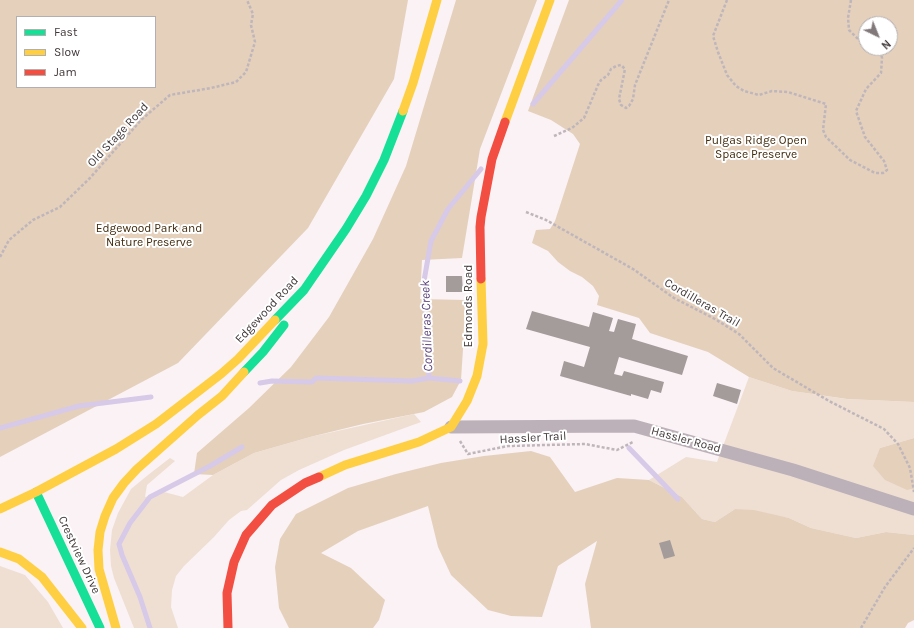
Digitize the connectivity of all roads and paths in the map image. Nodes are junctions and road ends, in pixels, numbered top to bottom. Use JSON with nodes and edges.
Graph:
{"nodes":[{"id":1,"x":247,"y":0,"type":"edge"},
{"id":2,"x":437,"y":0,"type":"edge"},
{"id":3,"x":550,"y":0,"type":"edge"},
{"id":4,"x":669,"y":0,"type":"edge"},
{"id":5,"x":727,"y":0,"type":"edge"},
{"id":6,"x":851,"y":0,"type":"edge"},
{"id":7,"x":858,"y":39,"type":"edge"},
{"id":8,"x":882,"y":56,"type":"edge"},
{"id":9,"x":554,"y":136,"type":"dead end"},
{"id":10,"x":526,"y":212,"type":"dead end"},
{"id":11,"x":0,"y":257,"type":"edge"},
{"id":12,"x":304,"y":290,"type":"junction"},
{"id":13,"x":450,"y":428,"type":"junction"},
{"id":14,"x":628,"y":444,"type":"dead end"},
{"id":15,"x":36,"y":492,"type":"junction"},
{"id":16,"x":914,"y":492,"type":"edge"},
{"id":17,"x":0,"y":509,"type":"edge"},
{"id":18,"x":914,"y":509,"type":"edge"},
{"id":19,"x":914,"y":548,"type":"edge"},
{"id":20,"x":0,"y":552,"type":"edge"},
{"id":21,"x":82,"y":628,"type":"edge"},
{"id":22,"x":100,"y":628,"type":"edge"},
{"id":23,"x":116,"y":628,"type":"edge"},
{"id":24,"x":228,"y":628,"type":"edge"},
{"id":25,"x":861,"y":628,"type":"edge"}],
"edges":[{"from":1,"to":11,"type":"path","name":"Old Stage Road"},
{"from":2,"to":12,"type":"main road","name":"Edgewood Road"},
{"from":3,"to":13,"type":"main road","name":"Edmonds Road"},
{"from":4,"to":9,"type":"path"},
{"from":5,"to":8,"type":"path"},
{"from":6,"to":7,"type":"path"},
{"from":10,"to":16,"type":"path","name":"Cordilleras Trail"},
{"from":12,"to":15,"type":"main road","name":"Edgewood Road"},
{"from":12,"to":23,"type":"main road"},
{"from":13,"to":14,"type":"path","name":"Hassler Trail"},
{"from":13,"to":18,"type":"street","name":"Hassler Road"},
{"from":13,"to":24,"type":"main road"},
{"from":15,"to":17,"type":"main road","name":"Edgewood Road"},
{"from":15,"to":22,"type":"main road","name":"Crestview Drive"},
{"from":19,"to":25,"type":"path"},
{"from":20,"to":21,"type":"main road"}]}
